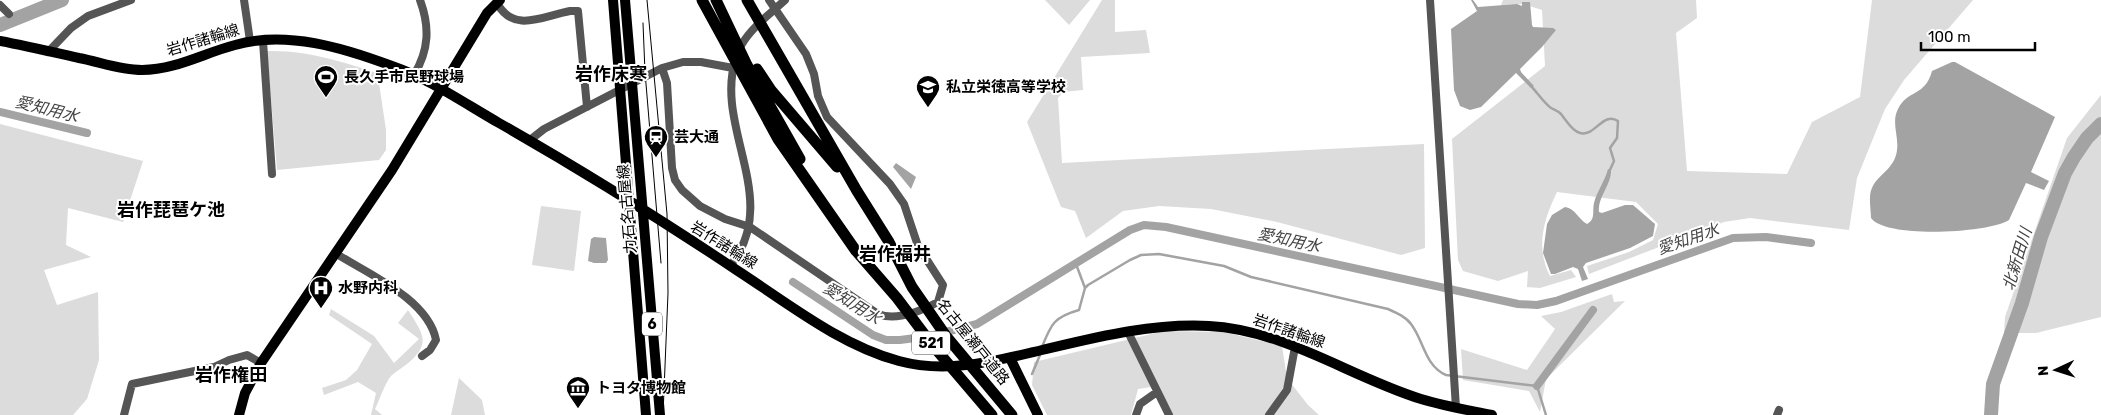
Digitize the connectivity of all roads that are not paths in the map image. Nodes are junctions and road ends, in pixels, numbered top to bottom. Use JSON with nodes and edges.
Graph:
{"nodes":[{"id":1,"x":131,"y":0,"type":"edge"},
{"id":2,"x":244,"y":0,"type":"edge"},
{"id":3,"x":420,"y":0,"type":"edge"},
{"id":4,"x":613,"y":0,"type":"edge"},
{"id":5,"x":625,"y":0,"type":"edge"},
{"id":6,"x":702,"y":0,"type":"edge"},
{"id":7,"x":716,"y":0,"type":"edge"},
{"id":8,"x":723,"y":0,"type":"edge"},
{"id":9,"x":769,"y":0,"type":"edge"},
{"id":10,"x":785,"y":0,"type":"edge"},
{"id":11,"x":1430,"y":0,"type":"edge"},
{"id":12,"x":499,"y":1,"type":"edge"},
{"id":13,"x":749,"y":3,"type":"edge"},
{"id":14,"x":0,"y":5,"type":"edge"},
{"id":15,"x":775,"y":9,"type":"junction"},
{"id":16,"x":9,"y":14,"type":"dead end"},
{"id":17,"x":0,"y":41,"type":"edge"},
{"id":18,"x":263,"y":41,"type":"junction"},
{"id":19,"x":250,"y":42,"type":"junction"},
{"id":20,"x":48,"y":52,"type":"junction"},
{"id":21,"x":662,"y":68,"type":"junction"},
{"id":22,"x":733,"y":68,"type":"junction"},
{"id":23,"x":414,"y":75,"type":"junction"},
{"id":24,"x":763,"y":85,"type":"junction"},
{"id":25,"x":440,"y":89,"type":"junction"},
{"id":26,"x":587,"y":107,"type":"junction"},
{"id":27,"x":530,"y":140,"type":"junction"},
{"id":28,"x":272,"y":174,"type":"dead end"},
{"id":29,"x":857,"y":191,"type":"junction"},
{"id":30,"x":829,"y":210,"type":"junction"},
{"id":31,"x":750,"y":227,"type":"junction"},
{"id":32,"x":335,"y":254,"type":"junction"},
{"id":33,"x":730,"y":266,"type":"junction"},
{"id":34,"x":636,"y":282,"type":"junction"},
{"id":35,"x":648,"y":282,"type":"junction"},
{"id":36,"x":1128,"y":332,"type":"junction"},
{"id":37,"x":1295,"y":347,"type":"junction"},
{"id":38,"x":422,"y":356,"type":"dead end"},
{"id":39,"x":1010,"y":358,"type":"junction"},
{"id":40,"x":261,"y":363,"type":"junction"},
{"id":41,"x":1158,"y":392,"type":"junction"},
{"id":42,"x":1456,"y":408,"type":"junction"},
{"id":43,"x":124,"y":415,"type":"edge"},
{"id":44,"x":239,"y":415,"type":"edge"},
{"id":45,"x":646,"y":415,"type":"edge"},
{"id":46,"x":660,"y":415,"type":"edge"},
{"id":47,"x":992,"y":415,"type":"edge"},
{"id":48,"x":1012,"y":415,"type":"edge"},
{"id":49,"x":1038,"y":415,"type":"edge"},
{"id":50,"x":1136,"y":415,"type":"edge"},
{"id":51,"x":1169,"y":415,"type":"edge"},
{"id":52,"x":1269,"y":415,"type":"edge"},
{"id":53,"x":1492,"y":415,"type":"edge"}],
"edges":[{"from":1,"to":20,"type":"street"},
{"from":2,"to":19,"type":"street"},
{"from":3,"to":23,"type":"street"},
{"from":4,"to":34,"type":"main road","name":"力石名古屋線","number":"6"},
{"from":5,"to":35,"type":"main road","name":"力石名古屋線","number":"6"},
{"from":6,"to":30,"type":"highway"},
{"from":7,"to":24,"type":"highway"},
{"from":8,"to":24,"type":"highway"},
{"from":9,"to":15,"type":"street"},
{"from":10,"to":15,"type":"street"},
{"from":11,"to":42,"type":"street"},
{"from":12,"to":25,"type":"main road"},
{"from":12,"to":26,"type":"street"},
{"from":13,"to":29,"type":"highway"},
{"from":14,"to":16,"type":"street"},
{"from":15,"to":22,"type":"street"},
{"from":15,"to":31,"type":"street"},
{"from":17,"to":20,"type":"main road","name":"岩作諸輪線"},
{"from":18,"to":19,"type":"main road","name":"岩作諸輪線"},
{"from":18,"to":23,"type":"main road","name":"岩作諸輪線"},
{"from":18,"to":28,"type":"street"},
{"from":19,"to":20,"type":"main road","name":"岩作諸輪線"},
{"from":21,"to":22,"type":"street"},
{"from":21,"to":26,"type":"street"},
{"from":21,"to":31,"type":"street"},
{"from":22,"to":31,"type":"street"},
{"from":23,"to":25,"type":"main road","name":"岩作諸輪線"},
{"from":24,"to":29,"type":"highway"},
{"from":24,"to":30,"type":"highway"},
{"from":25,"to":27,"type":"main road","name":"岩作諸輪線"},
{"from":25,"to":32,"type":"main road"},
{"from":26,"to":27,"type":"street"},
{"from":27,"to":33,"type":"main road","name":"岩作諸輪線"},
{"from":29,"to":48,"type":"highway","name":"名古屋瀬戸道路","number":"521"},
{"from":30,"to":47,"type":"highway","number":"521"},
{"from":31,"to":33,"type":"street"},
{"from":32,"to":38,"type":"street"},
{"from":32,"to":40,"type":"main road"},
{"from":33,"to":39,"type":"main road","name":"岩作諸輪線"},
{"from":34,"to":35,"type":"street"},
{"from":34,"to":45,"type":"main road","name":"力石名古屋線","number":"6"},
{"from":35,"to":46,"type":"main road","name":"力石名古屋線","number":"6"},
{"from":36,"to":37,"type":"main road","name":"岩作諸輪線"},
{"from":36,"to":39,"type":"main road","name":"岩作諸輪線"},
{"from":36,"to":41,"type":"street"},
{"from":37,"to":42,"type":"main road","name":"岩作諸輪線"},
{"from":37,"to":52,"type":"street"},
{"from":39,"to":49,"type":"main road"},
{"from":40,"to":43,"type":"street"},
{"from":40,"to":44,"type":"main road"},
{"from":41,"to":50,"type":"street"},
{"from":41,"to":51,"type":"street"},
{"from":42,"to":53,"type":"main road","name":"岩作諸輪線"}]}
